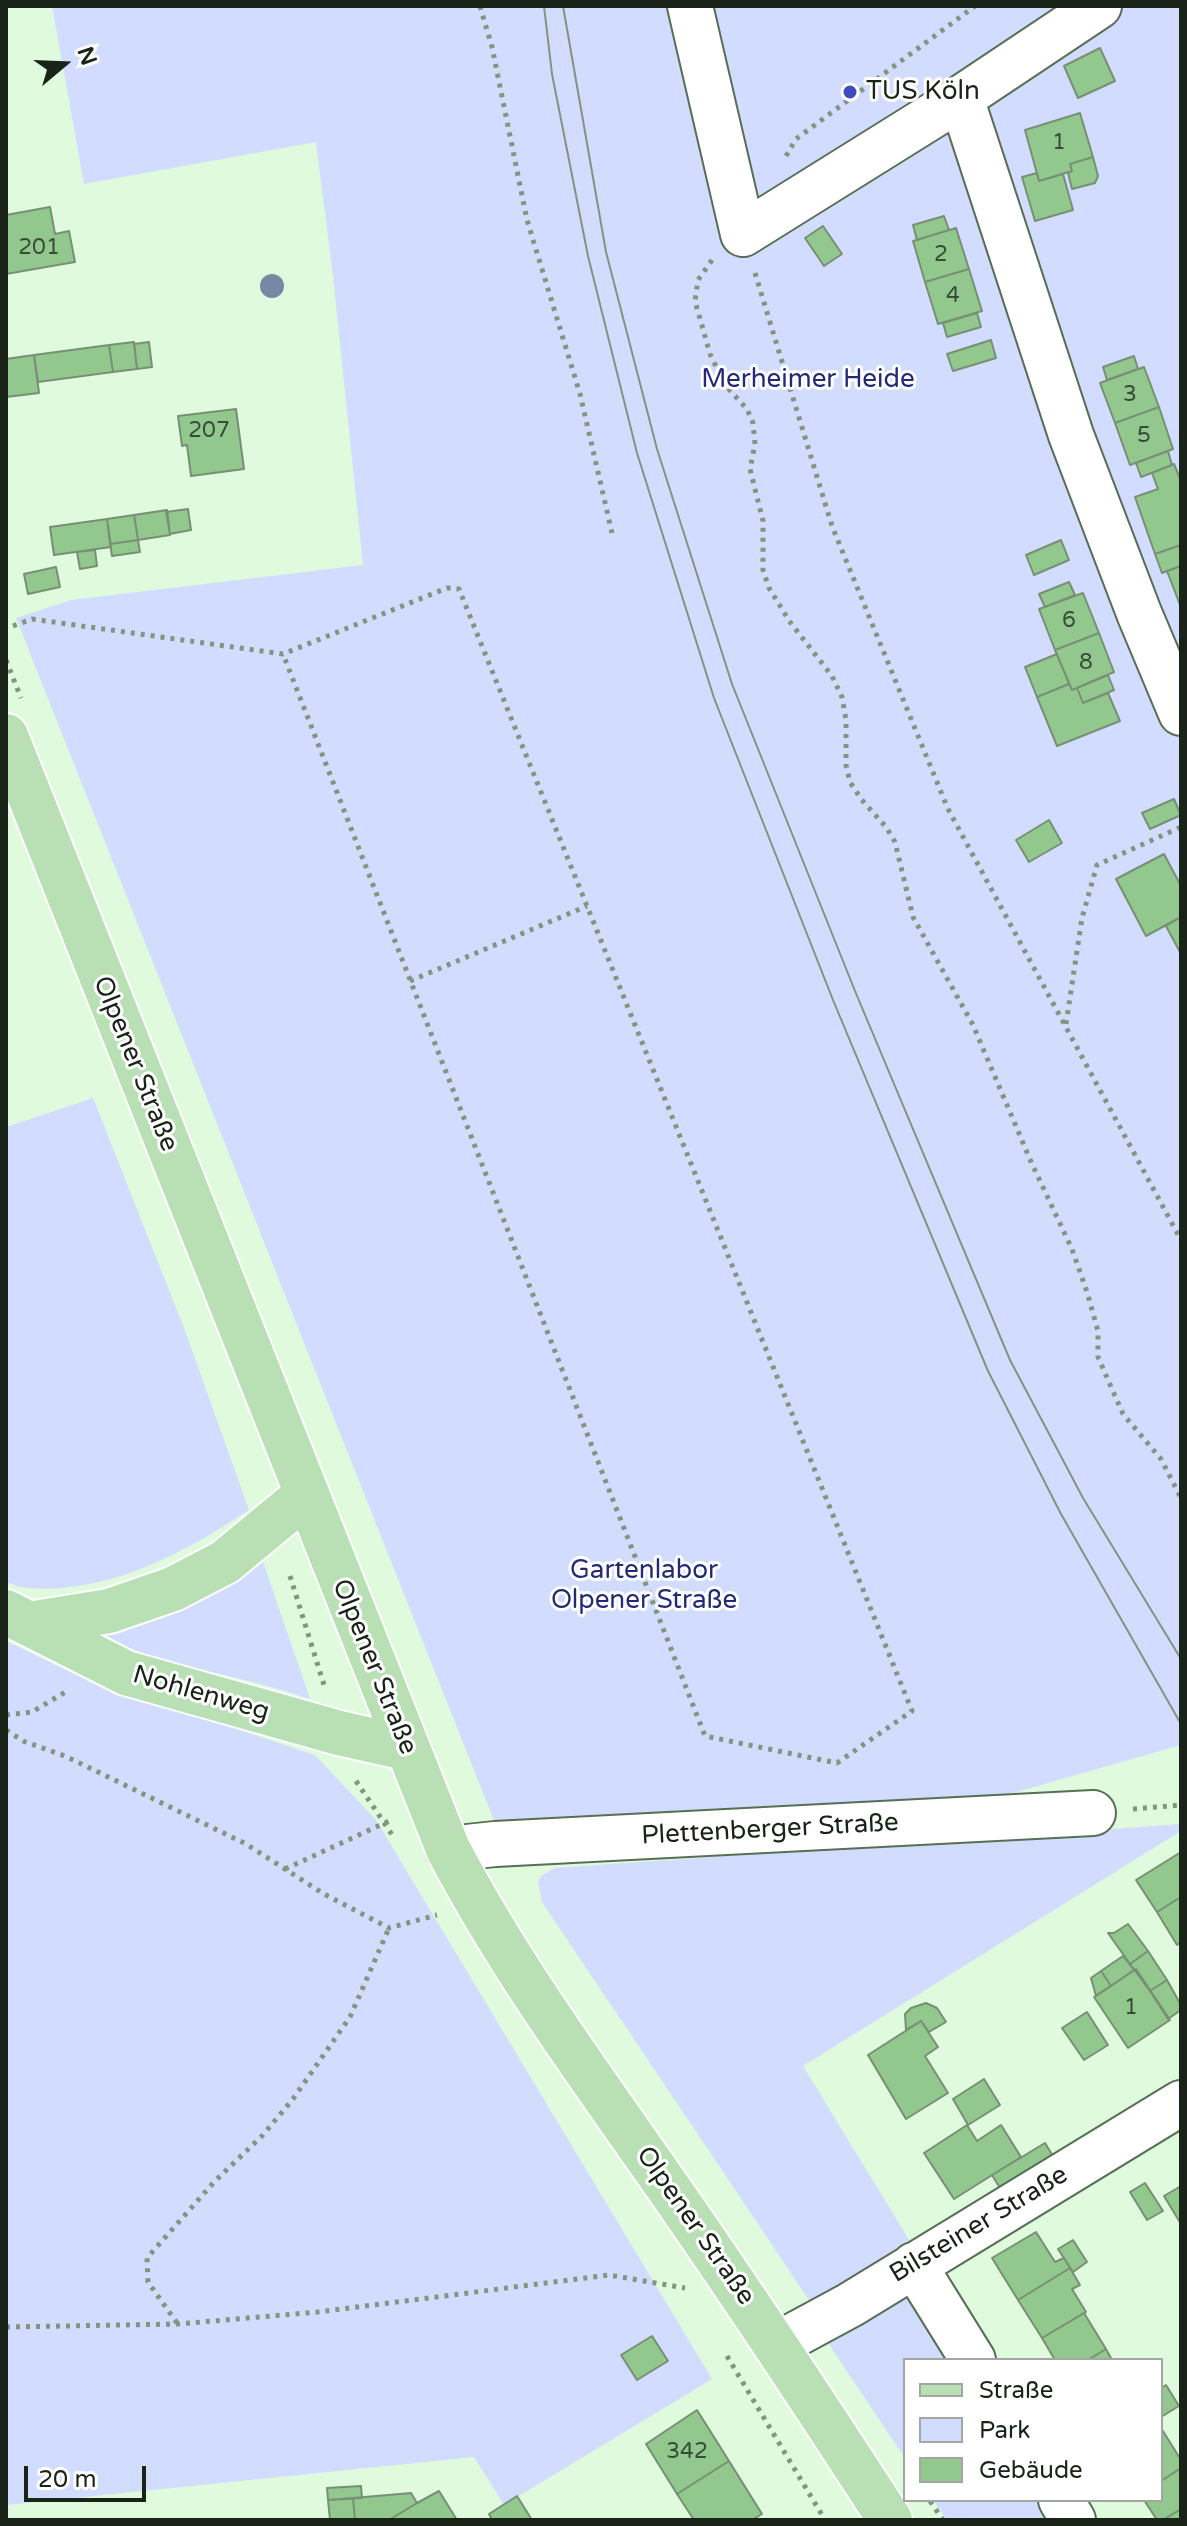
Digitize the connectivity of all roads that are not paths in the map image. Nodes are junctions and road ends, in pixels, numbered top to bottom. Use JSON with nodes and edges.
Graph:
{"nodes":[{"id":1,"x":690,"y":6,"type":"edge"},
{"id":2,"x":1099,"y":6,"type":"edge"},
{"id":3,"x":961,"y":98,"type":"junction"},
{"id":4,"x":1181,"y":713,"type":"edge"},
{"id":5,"x":6,"y":736,"type":"edge"},
{"id":6,"x":289,"y":1508,"type":"junction"},
{"id":7,"x":18,"y":1618,"type":"edge"},
{"id":8,"x":406,"y":1748,"type":"junction"},
{"id":9,"x":1093,"y":1813,"type":"dead end"},
{"id":10,"x":448,"y":1849,"type":"junction"},
{"id":11,"x":1181,"y":2103,"type":"edge"},
{"id":12,"x":914,"y":2265,"type":"junction"},
{"id":13,"x":776,"y":2345,"type":"junction"},
{"id":14,"x":972,"y":2358,"type":"edge"},
{"id":15,"x":1062,"y":2502,"type":"edge"},
{"id":16,"x":890,"y":2520,"type":"edge"},
{"id":17,"x":1073,"y":2520,"type":"edge"}],
"edges":[{"from":1,"to":3,"type":"street"},
{"from":2,"to":3,"type":"street"},
{"from":3,"to":4,"type":"street"},
{"from":5,"to":6,"type":"main road","name":"Olpener Straße"},
{"from":6,"to":7,"type":"main road"},
{"from":6,"to":8,"type":"main road","name":"Olpener Straße"},
{"from":7,"to":8,"type":"main road","name":"Nohlenweg"},
{"from":8,"to":10,"type":"main road","name":"Olpener Straße"},
{"from":9,"to":10,"type":"street","name":"Plettenberger Straße"},
{"from":10,"to":13,"type":"main road","name":"Olpener Straße"},
{"from":11,"to":12,"type":"street","name":"Bilsteiner Straße"},
{"from":12,"to":13,"type":"street","name":"Bilsteiner Straße"},
{"from":12,"to":14,"type":"street"},
{"from":13,"to":16,"type":"main road","name":"Olpener Straße"},
{"from":15,"to":17,"type":"street"}]}
